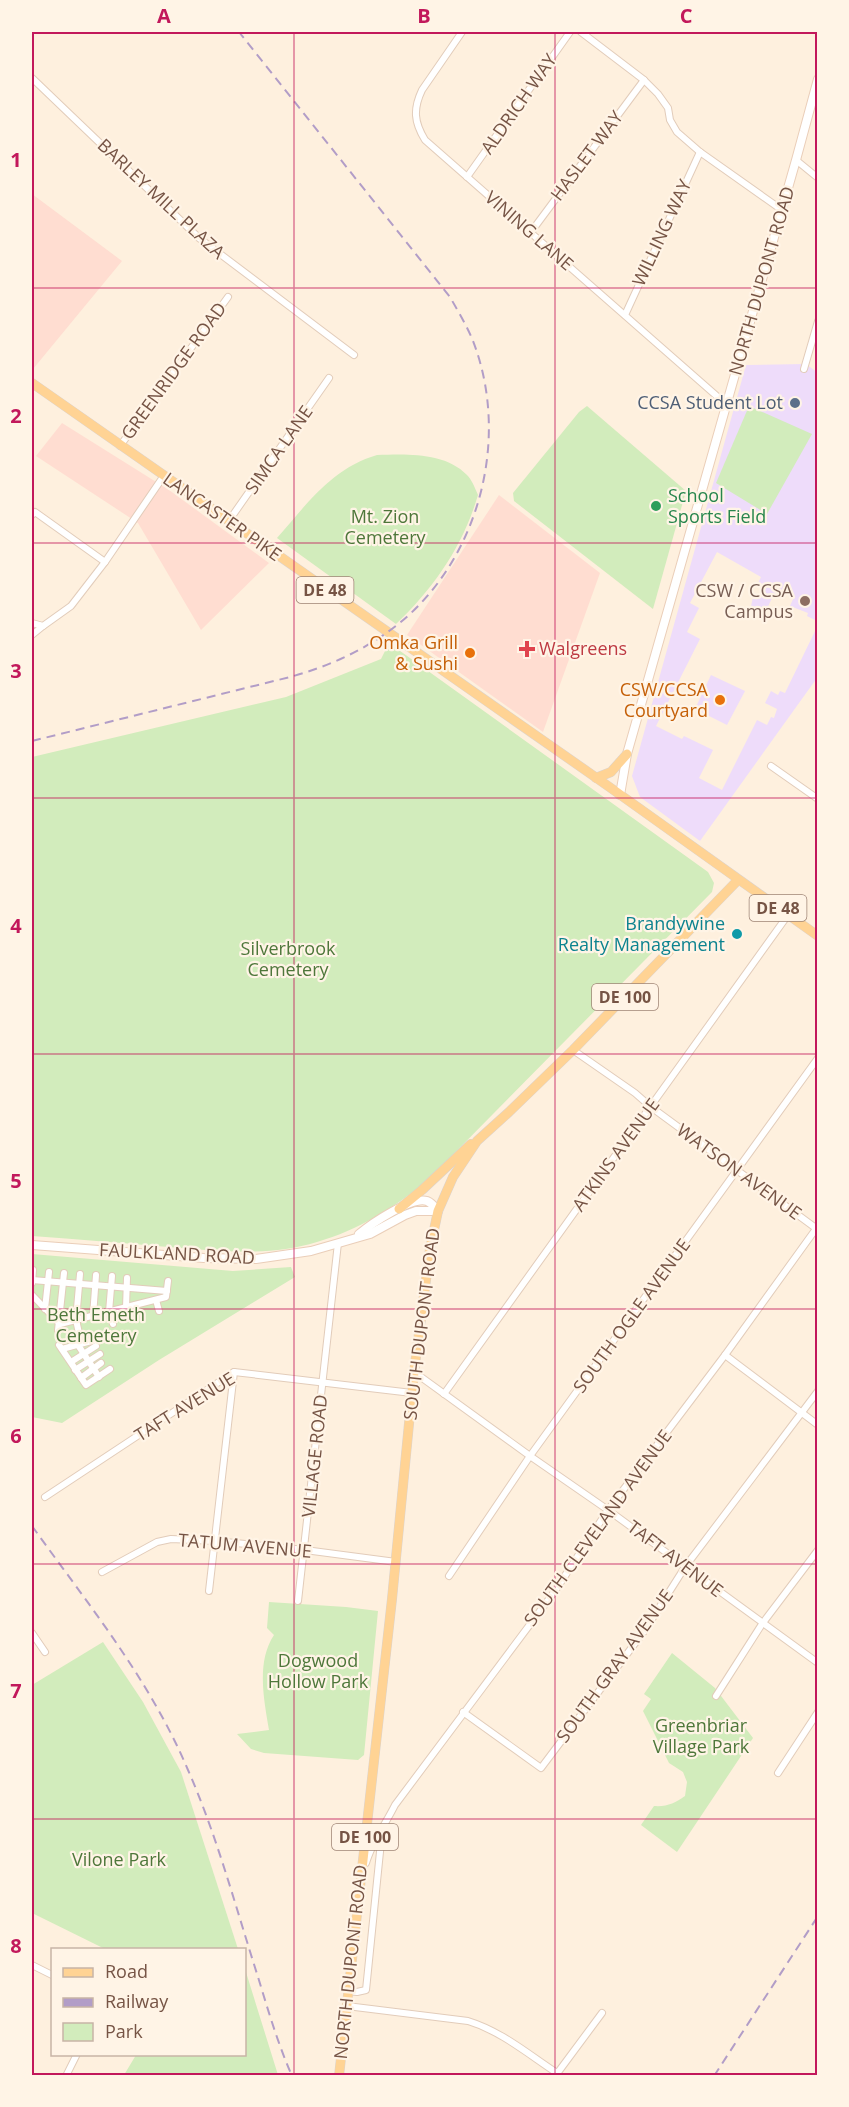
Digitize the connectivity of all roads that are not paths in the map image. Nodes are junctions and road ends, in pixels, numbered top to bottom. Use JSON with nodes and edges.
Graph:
{"nodes":[{"id":1,"x":462,"y":32,"type":"edge"},
{"id":2,"x":570,"y":32,"type":"edge"},
{"id":3,"x":581,"y":32,"type":"edge"},
{"id":4,"x":32,"y":78,"type":"edge"},
{"id":5,"x":818,"y":79,"type":"edge"},
{"id":6,"x":644,"y":80,"type":"junction"},
{"id":7,"x":700,"y":152,"type":"junction"},
{"id":8,"x":796,"y":160,"type":"junction"},
{"id":9,"x":467,"y":177,"type":"junction"},
{"id":10,"x":818,"y":178,"type":"edge"},
{"id":11,"x":782,"y":210,"type":"junction"},
{"id":12,"x":531,"y":232,"type":"junction"},
{"id":13,"x":228,"y":297,"type":"dead end"},
{"id":14,"x":625,"y":315,"type":"junction"},
{"id":15,"x":818,"y":321,"type":"edge"},
{"id":16,"x":354,"y":355,"type":"dead end"},
{"id":17,"x":804,"y":369,"type":"dead end"},
{"id":18,"x":329,"y":378,"type":"dead end"},
{"id":19,"x":32,"y":383,"type":"edge"},
{"id":20,"x":727,"y":405,"type":"junction"},
{"id":21,"x":120,"y":446,"type":"junction"},
{"id":22,"x":163,"y":477,"type":"junction"},
{"id":23,"x":32,"y":515,"type":"edge"},
{"id":24,"x":228,"y":522,"type":"junction"},
{"id":25,"x":105,"y":562,"type":"junction"},
{"id":26,"x":32,"y":623,"type":"edge"},
{"id":27,"x":43,"y":626,"type":"junction"},
{"id":28,"x":32,"y":635,"type":"edge"},
{"id":29,"x":627,"y":754,"type":"junction"},
{"id":30,"x":771,"y":766,"type":"dead end"},
{"id":31,"x":596,"y":778,"type":"junction"},
{"id":32,"x":620,"y":795,"type":"junction"},
{"id":33,"x":818,"y":799,"type":"edge"},
{"id":34,"x":738,"y":880,"type":"junction"},
{"id":35,"x":788,"y":915,"type":"junction"},
{"id":36,"x":818,"y":936,"type":"edge"},
{"id":37,"x":573,"y":1050,"type":"junction"},
{"id":38,"x":818,"y":1058,"type":"edge"},
{"id":39,"x":651,"y":1107,"type":"junction"},
{"id":40,"x":477,"y":1141,"type":"junction"},
{"id":41,"x":738,"y":1171,"type":"junction"},
{"id":42,"x":399,"y":1209,"type":"junction"},
{"id":43,"x":438,"y":1211,"type":"junction"},
{"id":44,"x":817,"y":1228,"type":"edge"},
{"id":45,"x":357,"y":1236,"type":"junction"},
{"id":46,"x":338,"y":1243,"type":"junction"},
{"id":47,"x":32,"y":1245,"type":"edge"},
{"id":48,"x":33,"y":1270,"type":"edge"},
{"id":49,"x":49,"y":1272,"type":"dead end"},
{"id":50,"x":64,"y":1273,"type":"dead end"},
{"id":51,"x":80,"y":1274,"type":"dead end"},
{"id":52,"x":96,"y":1275,"type":"dead end"},
{"id":53,"x":112,"y":1276,"type":"dead end"},
{"id":54,"x":128,"y":1278,"type":"dead end"},
{"id":55,"x":168,"y":1281,"type":"dead end"},
{"id":56,"x":32,"y":1282,"type":"edge"},
{"id":57,"x":48,"y":1282,"type":"junction"},
{"id":58,"x":63,"y":1283,"type":"junction"},
{"id":59,"x":80,"y":1284,"type":"junction"},
{"id":60,"x":95,"y":1286,"type":"junction"},
{"id":61,"x":111,"y":1287,"type":"junction"},
{"id":62,"x":127,"y":1288,"type":"junction"},
{"id":63,"x":143,"y":1289,"type":"junction"},
{"id":64,"x":167,"y":1291,"type":"junction"},
{"id":65,"x":32,"y":1295,"type":"edge"},
{"id":66,"x":156,"y":1300,"type":"junction"},
{"id":67,"x":142,"y":1304,"type":"junction"},
{"id":68,"x":126,"y":1308,"type":"junction"},
{"id":69,"x":45,"y":1309,"type":"junction"},
{"id":70,"x":159,"y":1311,"type":"dead end"},
{"id":71,"x":109,"y":1312,"type":"junction"},
{"id":72,"x":93,"y":1316,"type":"junction"},
{"id":73,"x":76,"y":1320,"type":"junction"},
{"id":74,"x":112,"y":1324,"type":"dead end"},
{"id":75,"x":59,"y":1327,"type":"junction"},
{"id":76,"x":79,"y":1333,"type":"dead end"},
{"id":77,"x":78,"y":1345,"type":"junction"},
{"id":78,"x":84,"y":1353,"type":"junction"},
{"id":79,"x":100,"y":1354,"type":"dead end"},
{"id":80,"x":725,"y":1355,"type":"junction"},
{"id":81,"x":89,"y":1361,"type":"junction"},
{"id":82,"x":71,"y":1362,"type":"junction"},
{"id":83,"x":101,"y":1363,"type":"dead end"},
{"id":84,"x":93,"y":1368,"type":"junction"},
{"id":85,"x":110,"y":1369,"type":"dead end"},
{"id":86,"x":75,"y":1370,"type":"junction"},
{"id":87,"x":234,"y":1372,"type":"junction"},
{"id":88,"x":414,"y":1372,"type":"junction"},
{"id":89,"x":99,"y":1377,"type":"junction"},
{"id":90,"x":81,"y":1378,"type":"junction"},
{"id":91,"x":323,"y":1383,"type":"junction"},
{"id":92,"x":818,"y":1390,"type":"edge"},
{"id":93,"x":412,"y":1393,"type":"junction"},
{"id":94,"x":444,"y":1394,"type":"junction"},
{"id":95,"x":801,"y":1413,"type":"junction"},
{"id":96,"x":818,"y":1425,"type":"edge"},
{"id":97,"x":530,"y":1456,"type":"junction"},
{"id":98,"x":45,"y":1497,"type":"dead end"},
{"id":99,"x":608,"y":1509,"type":"junction"},
{"id":100,"x":215,"y":1541,"type":"junction"},
{"id":101,"x":305,"y":1550,"type":"junction"},
{"id":102,"x":818,"y":1550,"type":"edge"},
{"id":103,"x":396,"y":1562,"type":"junction"},
{"id":104,"x":685,"y":1568,"type":"junction"},
{"id":105,"x":102,"y":1572,"type":"dead end"},
{"id":106,"x":449,"y":1576,"type":"dead end"},
{"id":107,"x":209,"y":1590,"type":"dead end"},
{"id":108,"x":392,"y":1599,"type":"joint"},
{"id":109,"x":298,"y":1601,"type":"dead end"},
{"id":110,"x":762,"y":1624,"type":"junction"},
{"id":111,"x":32,"y":1633,"type":"edge"},
{"id":112,"x":45,"y":1652,"type":"dead end"},
{"id":113,"x":818,"y":1663,"type":"edge"},
{"id":114,"x":716,"y":1696,"type":"dead end"},
{"id":115,"x":463,"y":1712,"type":"junction"},
{"id":116,"x":818,"y":1712,"type":"edge"},
{"id":117,"x":778,"y":1773,"type":"dead end"},
{"id":118,"x":382,"y":1832,"type":"junction"},
{"id":119,"x":361,"y":1878,"type":"junction"},
{"id":120,"x":32,"y":1965,"type":"edge"},
{"id":121,"x":51,"y":1974,"type":"edge"},
{"id":122,"x":348,"y":1991,"type":"junction"},
{"id":123,"x":346,"y":2006,"type":"junction"},
{"id":124,"x":602,"y":2013,"type":"dead end"},
{"id":125,"x":76,"y":2056,"type":"edge"},
{"id":126,"x":556,"y":2074,"type":"edge"},
{"id":127,"x":66,"y":2076,"type":"edge"},
{"id":128,"x":339,"y":2076,"type":"edge"}],
"edges":[{"from":1,"to":9,"type":"street","name":"VINING LANE"},
{"from":2,"to":9,"type":"street","name":"ALDRICH WAY"},
{"from":3,"to":6,"type":"street"},
{"from":4,"to":16,"type":"street","name":"BARLEY MILL PLAZA"},
{"from":5,"to":8,"type":"main road","name":"NORTH DUPONT ROAD"},
{"from":6,"to":7,"type":"street"},
{"from":6,"to":12,"type":"street","name":"HASLET WAY"},
{"from":7,"to":11,"type":"street"},
{"from":7,"to":14,"type":"street","name":"WILLING WAY"},
{"from":8,"to":10,"type":"street"},
{"from":8,"to":11,"type":"main road","name":"NORTH DUPONT ROAD"},
{"from":9,"to":12,"type":"street","name":"VINING LANE"},
{"from":11,"to":20,"type":"main road","name":"NORTH DUPONT ROAD"},
{"from":12,"to":14,"type":"street","name":"VINING LANE"},
{"from":13,"to":21,"type":"street","name":"GREENRIDGE ROAD"},
{"from":14,"to":20,"type":"street","name":"VINING LANE"},
{"from":15,"to":17,"type":"street"},
{"from":18,"to":24,"type":"street","name":"SIMCA LANE"},
{"from":19,"to":21,"type":"main road","name":"LANCASTER PIKE","number":"DE 48"},
{"from":20,"to":29,"type":"main road","name":"NORTH DUPONT ROAD"},
{"from":21,"to":22,"type":"main road","name":"LANCASTER PIKE","number":"DE 48"},
{"from":22,"to":24,"type":"main road","name":"LANCASTER PIKE","number":"DE 48"},
{"from":22,"to":25,"type":"street"},
{"from":23,"to":25,"type":"street"},
{"from":24,"to":31,"type":"main road","name":"LANCASTER PIKE","number":"DE 48"},
{"from":25,"to":27,"type":"street"},
{"from":26,"to":27,"type":"street"},
{"from":27,"to":28,"type":"street"},
{"from":29,"to":31,"type":"main road"},
{"from":29,"to":32,"type":"main road","name":"NORTH DUPONT ROAD"},
{"from":30,"to":33,"type":"street"},
{"from":31,"to":32,"type":"main road","name":"LANCASTER PIKE","number":"DE 48"},
{"from":32,"to":34,"type":"main road","number":"DE 48"},
{"from":34,"to":35,"type":"main road","number":"DE 48"},
{"from":34,"to":37,"type":"main road","name":"SOUTH DUPONT ROAD","number":"DE 100"},
{"from":35,"to":36,"type":"main road","number":"DE 48"},
{"from":35,"to":39,"type":"street","name":"ATKINS AVENUE"},
{"from":37,"to":39,"type":"street","name":"WATSON AVENUE"},
{"from":37,"to":40,"type":"main road","name":"SOUTH DUPONT ROAD","number":"DE 100"},
{"from":38,"to":41,"type":"street","name":"SOUTH OGLE AVENUE"},
{"from":39,"to":41,"type":"street","name":"WATSON AVENUE"},
{"from":39,"to":94,"type":"street","name":"ATKINS AVENUE"},
{"from":40,"to":42,"type":"main road"},
{"from":40,"to":43,"type":"main road","name":"SOUTH DUPONT ROAD","number":"DE 100"},
{"from":41,"to":44,"type":"street","name":"WATSON AVENUE"},
{"from":41,"to":97,"type":"street","name":"SOUTH OGLE AVENUE"},
{"from":42,"to":43,"type":"main road","name":"FAULKLAND ROAD"},
{"from":42,"to":45,"type":"main road","name":"FAULKLAND ROAD"},
{"from":43,"to":45,"type":"main road","name":"FAULKLAND ROAD"},
{"from":43,"to":88,"type":"main road","name":"SOUTH DUPONT ROAD","number":"DE 100"},
{"from":44,"to":80,"type":"street","name":"SOUTH CLEVELAND AVENUE"},
{"from":45,"to":46,"type":"main road","name":"FAULKLAND ROAD"},
{"from":46,"to":47,"type":"main road","name":"FAULKLAND ROAD"},
{"from":46,"to":91,"type":"street","name":"VILLAGE ROAD"},
{"from":48,"to":56,"type":"street"},
{"from":49,"to":57,"type":"street"},
{"from":50,"to":58,"type":"street"},
{"from":51,"to":59,"type":"street"},
{"from":52,"to":60,"type":"street"},
{"from":53,"to":61,"type":"street"},
{"from":54,"to":62,"type":"street"},
{"from":55,"to":64,"type":"street"},
{"from":56,"to":57,"type":"street"},
{"from":57,"to":58,"type":"street"},
{"from":57,"to":69,"type":"street"},
{"from":58,"to":59,"type":"street"},
{"from":58,"to":75,"type":"street"},
{"from":59,"to":60,"type":"street"},
{"from":59,"to":73,"type":"street"},
{"from":60,"to":61,"type":"street"},
{"from":60,"to":72,"type":"street"},
{"from":61,"to":62,"type":"street"},
{"from":61,"to":71,"type":"street"},
{"from":62,"to":63,"type":"street"},
{"from":62,"to":68,"type":"street"},
{"from":63,"to":64,"type":"street"},
{"from":63,"to":67,"type":"street"},
{"from":64,"to":66,"type":"street"},
{"from":65,"to":69,"type":"street"},
{"from":66,"to":67,"type":"street"},
{"from":66,"to":70,"type":"street"},
{"from":67,"to":68,"type":"street"},
{"from":68,"to":71,"type":"street"},
{"from":69,"to":75,"type":"street"},
{"from":71,"to":72,"type":"street"},
{"from":71,"to":74,"type":"street"},
{"from":72,"to":73,"type":"street"},
{"from":73,"to":75,"type":"street"},
{"from":73,"to":76,"type":"street"},
{"from":77,"to":78,"type":"street"},
{"from":77,"to":78,"type":"street"},
{"from":77,"to":82,"type":"street"},
{"from":78,"to":81,"type":"street"},
{"from":78,"to":82,"type":"street"},
{"from":79,"to":81,"type":"street"},
{"from":80,"to":95,"type":"street"},
{"from":80,"to":99,"type":"street","name":"SOUTH CLEVELAND AVENUE"},
{"from":81,"to":84,"type":"street"},
{"from":81,"to":86,"type":"street"},
{"from":82,"to":86,"type":"street"},
{"from":83,"to":84,"type":"street"},
{"from":84,"to":89,"type":"street"},
{"from":84,"to":90,"type":"street"},
{"from":85,"to":89,"type":"street"},
{"from":86,"to":90,"type":"street"},
{"from":87,"to":91,"type":"street","name":"TAFT AVENUE"},
{"from":87,"to":98,"type":"street","name":"TAFT AVENUE"},
{"from":87,"to":100,"type":"street"},
{"from":88,"to":93,"type":"main road","name":"SOUTH DUPONT ROAD","number":"DE 100"},
{"from":88,"to":94,"type":"street","name":"TAFT AVENUE"},
{"from":89,"to":90,"type":"street"},
{"from":91,"to":93,"type":"street","name":"TAFT AVENUE"},
{"from":91,"to":101,"type":"street","name":"VILLAGE ROAD"},
{"from":92,"to":95,"type":"street","name":"SOUTH GRAY AVENUE"},
{"from":93,"to":103,"type":"main road","name":"SOUTH DUPONT ROAD","number":"DE 100"},
{"from":94,"to":97,"type":"street","name":"TAFT AVENUE"},
{"from":95,"to":96,"type":"street"},
{"from":95,"to":104,"type":"street","name":"SOUTH GRAY AVENUE"},
{"from":97,"to":99,"type":"street","name":"TAFT AVENUE"},
{"from":97,"to":106,"type":"street","name":"SOUTH OGLE AVENUE"},
{"from":99,"to":104,"type":"street","name":"TAFT AVENUE"},
{"from":99,"to":115,"type":"street","name":"SOUTH CLEVELAND AVENUE"},
{"from":100,"to":101,"type":"street","name":"TATUM AVENUE"},
{"from":100,"to":105,"type":"street","name":"TATUM AVENUE"},
{"from":100,"to":107,"type":"street"},
{"from":101,"to":103,"type":"street","name":"TATUM AVENUE"},
{"from":101,"to":109,"type":"street","name":"VILLAGE ROAD"},
{"from":102,"to":110,"type":"street"},
{"from":103,"to":108,"type":"main road","name":"SOUTH DUPONT ROAD","number":"DE 100"},
{"from":104,"to":110,"type":"street","name":"TAFT AVENUE"},
{"from":104,"to":115,"type":"street","name":"SOUTH GRAY AVENUE"},
{"from":108,"to":119,"type":"main road","name":"NORTH DUPONT ROAD","number":"DE 100"},
{"from":110,"to":113,"type":"street","name":"TAFT AVENUE"},
{"from":110,"to":114,"type":"street"},
{"from":111,"to":112,"type":"street"},
{"from":115,"to":118,"type":"street","name":"SOUTH CLEVELAND AVENUE"},
{"from":116,"to":117,"type":"street"},
{"from":118,"to":119,"type":"street","name":"SOUTH CLEVELAND AVENUE"},
{"from":118,"to":122,"type":"street","name":"SOUTH CLEVELAND AVENUE"},
{"from":119,"to":122,"type":"main road","name":"NORTH DUPONT ROAD","number":"DE 100"},
{"from":120,"to":121,"type":"street"},
{"from":122,"to":123,"type":"main road","name":"NORTH DUPONT ROAD","number":"DE 100"},
{"from":123,"to":126,"type":"street"},
{"from":123,"to":128,"type":"main road","name":"NORTH DUPONT ROAD","number":"DE 100"},
{"from":124,"to":126,"type":"street"},
{"from":125,"to":127,"type":"street"}]}
